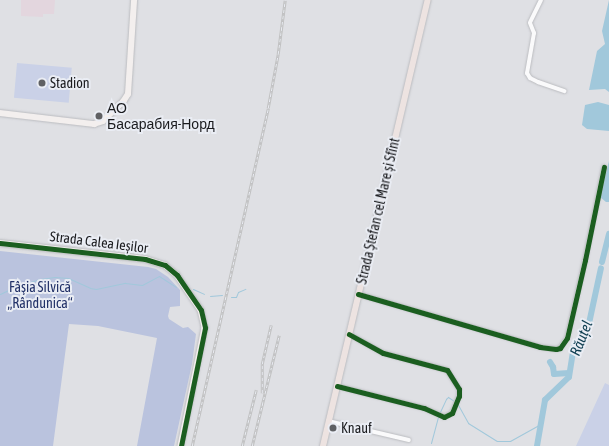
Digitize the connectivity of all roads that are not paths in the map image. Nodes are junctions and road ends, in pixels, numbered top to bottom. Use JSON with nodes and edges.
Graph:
{"nodes":[{"id":1,"x":134,"y":0,"type":"edge"},
{"id":2,"x":428,"y":0,"type":"edge"},
{"id":3,"x":541,"y":0,"type":"edge"},
{"id":4,"x":564,"y":91,"type":"dead end"},
{"id":5,"x":0,"y":113,"type":"edge"},
{"id":6,"x":604,"y":167,"type":"dead end"},
{"id":7,"x":0,"y":242,"type":"edge"},
{"id":8,"x":358,"y":294,"type":"junction"},
{"id":9,"x":349,"y":334,"type":"junction"},
{"id":10,"x":337,"y":386,"type":"junction"},
{"id":11,"x":328,"y":420,"type":"junction"},
{"id":12,"x":408,"y":440,"type":"dead end"},
{"id":13,"x":181,"y":446,"type":"edge"},
{"id":14,"x":323,"y":446,"type":"edge"}],
"edges":[{"from":1,"to":5,"type":"street"},
{"from":2,"to":8,"type":"main road","name":"Strada Ștefan cel Mare și Sfînt"},
{"from":3,"to":4,"type":"street"},
{"from":6,"to":8,"type":"street"},
{"from":7,"to":13,"type":"street","name":"Strada Calea Ieșilor"},
{"from":8,"to":9,"type":"main road","name":"Strada Ștefan cel Mare și Sfînt"},
{"from":9,"to":10,"type":"main road","name":"Strada Ștefan cel Mare și Sfînt"},
{"from":9,"to":10,"type":"street"},
{"from":10,"to":11,"type":"main road","name":"Strada Ștefan cel Mare și Sfînt"},
{"from":11,"to":12,"type":"street"},
{"from":11,"to":14,"type":"main road","name":"Strada Ștefan cel Mare și Sfînt"}]}
